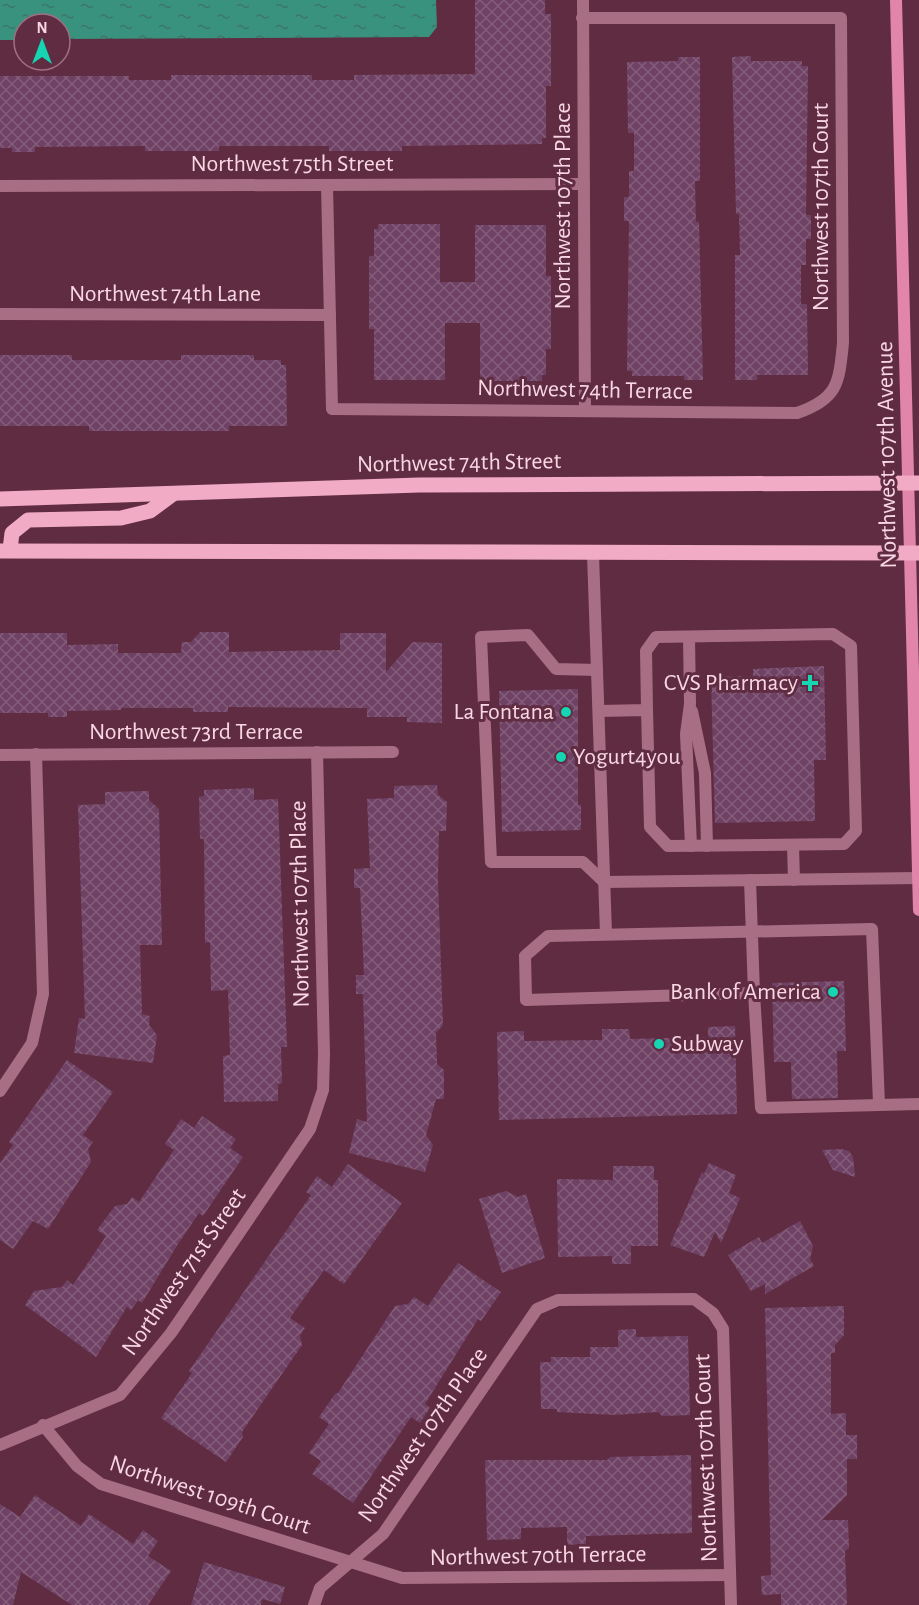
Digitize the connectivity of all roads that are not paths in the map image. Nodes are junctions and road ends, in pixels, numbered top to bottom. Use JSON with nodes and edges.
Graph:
{"nodes":[{"id":1,"x":582,"y":0,"type":"edge"},
{"id":2,"x":896,"y":0,"type":"edge"},
{"id":3,"x":582,"y":18,"type":"junction"},
{"id":4,"x":584,"y":184,"type":"junction"},
{"id":5,"x":327,"y":185,"type":"junction"},
{"id":6,"x":0,"y":186,"type":"edge"},
{"id":7,"x":0,"y":314,"type":"edge"},
{"id":8,"x":330,"y":315,"type":"junction"},
{"id":9,"x":831,"y":394,"type":"joint"},
{"id":10,"x":585,"y":411,"type":"junction"},
{"id":11,"x":914,"y":483,"type":"edge"},
{"id":12,"x":173,"y":494,"type":"junction"},
{"id":13,"x":0,"y":499,"type":"edge"},
{"id":14,"x":5,"y":550,"type":"edge"},
{"id":15,"x":915,"y":553,"type":"edge"},
{"id":16,"x":593,"y":554,"type":"junction"},
{"id":17,"x":689,"y":637,"type":"junction"},
{"id":18,"x":597,"y":670,"type":"junction"},
{"id":19,"x":690,"y":704,"type":"junction"},
{"id":20,"x":648,"y":710,"type":"junction"},
{"id":21,"x":598,"y":711,"type":"junction"},
{"id":22,"x":393,"y":752,"type":"dead end"},
{"id":23,"x":317,"y":753,"type":"junction"},
{"id":24,"x":36,"y":754,"type":"junction"},
{"id":25,"x":0,"y":755,"type":"edge"},
{"id":26,"x":793,"y":845,"type":"junction"},
{"id":27,"x":691,"y":846,"type":"junction"},
{"id":28,"x":706,"y":846,"type":"junction"},
{"id":29,"x":918,"y":878,"type":"edge"},
{"id":30,"x":750,"y":880,"type":"junction"},
{"id":31,"x":794,"y":880,"type":"junction"},
{"id":32,"x":604,"y":882,"type":"junction"},
{"id":33,"x":919,"y":910,"type":"edge"},
{"id":34,"x":752,"y":931,"type":"junction"},
{"id":35,"x":606,"y":934,"type":"junction"},
{"id":36,"x":754,"y":993,"type":"junction"},
{"id":37,"x":324,"y":1054,"type":"joint"},
{"id":38,"x":0,"y":1091,"type":"edge"},
{"id":39,"x":879,"y":1104,"type":"junction"},
{"id":40,"x":919,"y":1104,"type":"edge"},
{"id":41,"x":537,"y":1309,"type":"joint"},
{"id":42,"x":43,"y":1425,"type":"junction"},
{"id":43,"x":1,"y":1440,"type":"edge"},
{"id":44,"x":349,"y":1563,"type":"junction"},
{"id":45,"x":730,"y":1575,"type":"junction"},
{"id":46,"x":314,"y":1605,"type":"edge"},
{"id":47,"x":731,"y":1605,"type":"edge"}],
"edges":[{"from":1,"to":3,"type":"street","name":"Northwest 107th Place"},
{"from":2,"to":11,"type":"main road","name":"Northwest 107th Avenue"},
{"from":3,"to":4,"type":"street","name":"Northwest 107th Place"},
{"from":3,"to":9,"type":"street","name":"Northwest 107th Court"},
{"from":4,"to":5,"type":"street","name":"Northwest 75th Street"},
{"from":4,"to":10,"type":"street","name":"Northwest 107th Place"},
{"from":5,"to":6,"type":"street","name":"Northwest 75th Street"},
{"from":5,"to":8,"type":"street"},
{"from":7,"to":8,"type":"street","name":"Northwest 74th Lane"},
{"from":8,"to":10,"type":"street","name":"Northwest 74th Terrace"},
{"from":9,"to":10,"type":"street","name":"Northwest 74th Terrace"},
{"from":11,"to":12,"type":"main road","name":"Northwest 74th Street"},
{"from":11,"to":15,"type":"main road","name":"Northwest 107th Avenue"},
{"from":12,"to":13,"type":"main road","name":"Northwest 74th Street"},
{"from":12,"to":14,"type":"main road"},
{"from":14,"to":16,"type":"main road"},
{"from":15,"to":16,"type":"main road"},
{"from":15,"to":29,"type":"main road","name":"Northwest 107th Avenue"},
{"from":16,"to":18,"type":"street"},
{"from":17,"to":19,"type":"street"},
{"from":17,"to":20,"type":"street"},
{"from":17,"to":26,"type":"street"},
{"from":18,"to":21,"type":"street"},
{"from":18,"to":32,"type":"street"},
{"from":19,"to":27,"type":"street"},
{"from":19,"to":28,"type":"street"},
{"from":20,"to":21,"type":"street"},
{"from":20,"to":27,"type":"street"},
{"from":21,"to":32,"type":"street"},
{"from":22,"to":23,"type":"street","name":"Northwest 73rd Terrace"},
{"from":23,"to":24,"type":"street","name":"Northwest 73rd Terrace"},
{"from":23,"to":37,"type":"street","name":"Northwest 107th Place"},
{"from":24,"to":25,"type":"street","name":"Northwest 73rd Terrace"},
{"from":24,"to":38,"type":"street"},
{"from":26,"to":28,"type":"street"},
{"from":26,"to":31,"type":"street"},
{"from":27,"to":28,"type":"street"},
{"from":29,"to":31,"type":"street"},
{"from":29,"to":33,"type":"main road","name":"Northwest 107th Avenue"},
{"from":30,"to":31,"type":"street"},
{"from":30,"to":32,"type":"street"},
{"from":30,"to":34,"type":"street"},
{"from":32,"to":35,"type":"street"},
{"from":34,"to":35,"type":"street"},
{"from":34,"to":36,"type":"street"},
{"from":34,"to":39,"type":"street"},
{"from":35,"to":36,"type":"street"},
{"from":36,"to":39,"type":"street"},
{"from":37,"to":42,"type":"street","name":"Northwest 71st Street"},
{"from":39,"to":40,"type":"street"},
{"from":41,"to":44,"type":"street","name":"Northwest 107th Place"},
{"from":41,"to":45,"type":"street","name":"Northwest 107th Court"},
{"from":42,"to":43,"type":"street","name":"Northwest 71st Street"},
{"from":42,"to":44,"type":"street","name":"Northwest 109th Court"},
{"from":44,"to":45,"type":"street","name":"Northwest 70th Terrace"},
{"from":44,"to":46,"type":"street","name":"Northwest 107th Place"},
{"from":45,"to":47,"type":"street","name":"Northwest 107th Court"}]}
